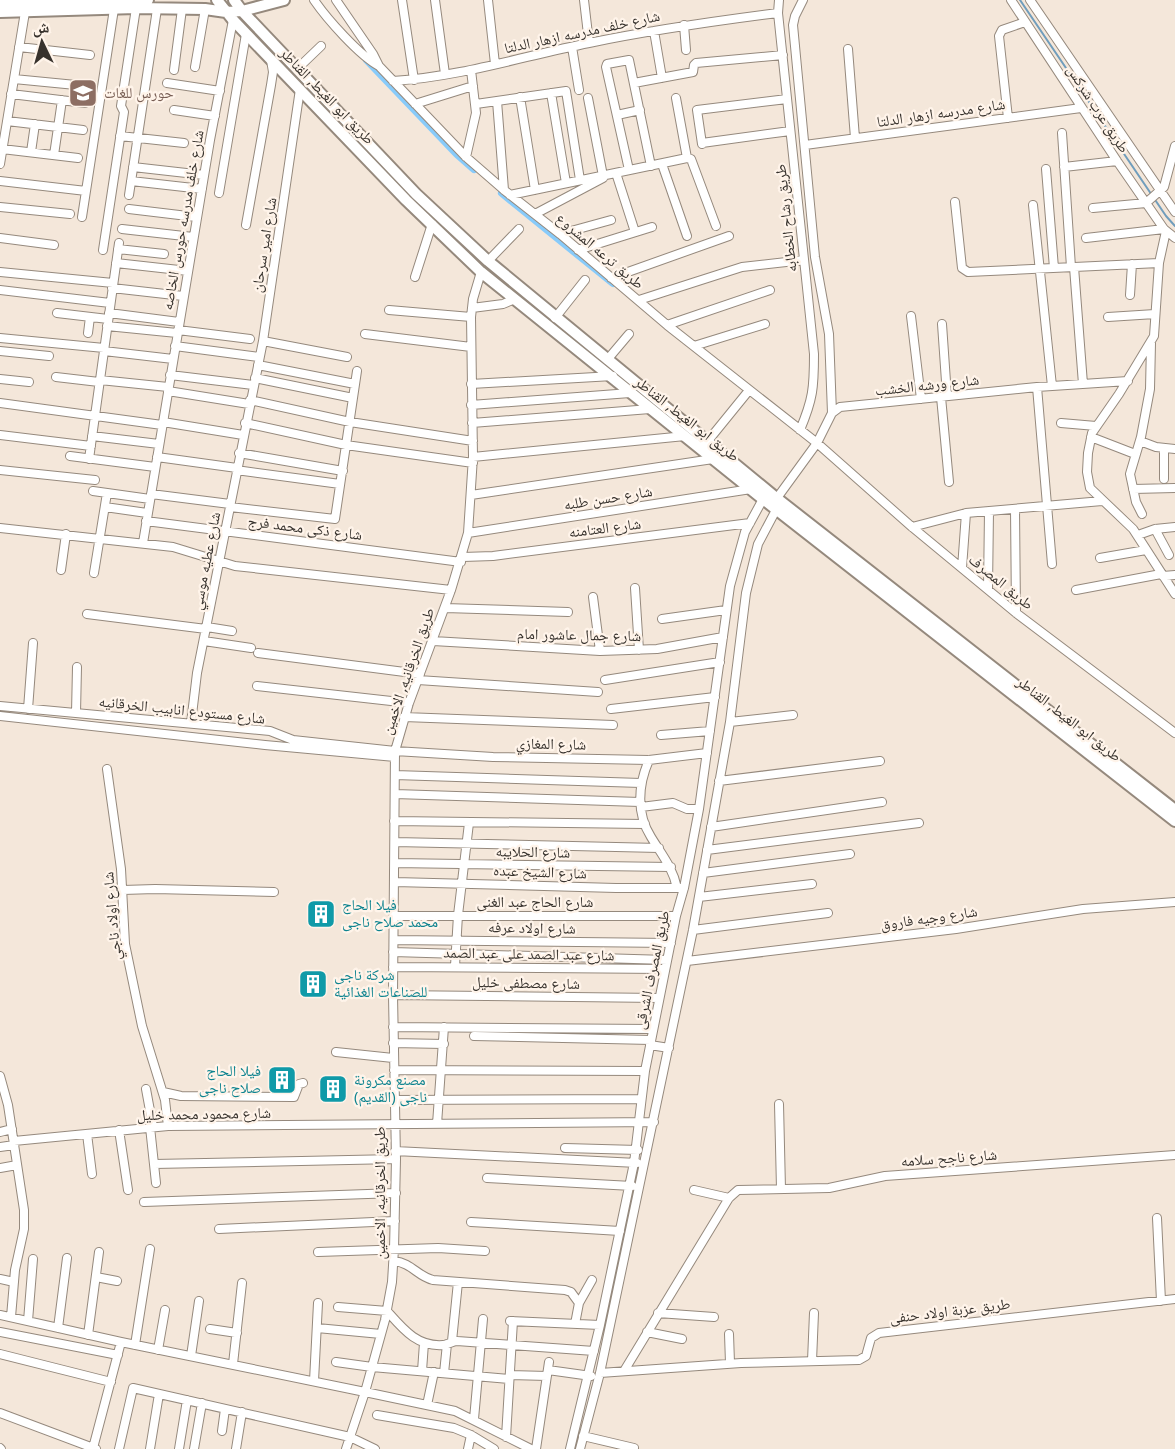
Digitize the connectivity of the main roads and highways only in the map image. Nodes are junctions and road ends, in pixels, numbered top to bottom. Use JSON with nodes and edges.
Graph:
{"nodes":[{"id":1,"x":148,"y":0,"type":"edge"},
{"id":2,"x":217,"y":0,"type":"edge"},
{"id":3,"x":234,"y":0,"type":"edge"},
{"id":4,"x":284,"y":0,"type":"edge"},
{"id":5,"x":0,"y":3,"type":"edge"},
{"id":6,"x":242,"y":11,"type":"junction"},
{"id":7,"x":0,"y":13,"type":"edge"},
{"id":8,"x":229,"y":16,"type":"junction"},
{"id":9,"x":776,"y":504,"type":"junction"},
{"id":10,"x":1175,"y":810,"type":"edge"},
{"id":11,"x":1175,"y":821,"type":"edge"}],
"edges":[{"from":1,"to":5,"type":"main road"},
{"from":2,"to":8,"type":"main road","name":"طريق ابو الغيط, القناطر"},
{"from":3,"to":6,"type":"main road","name":"طريق ابو الغيط, القناطر"},
{"from":4,"to":6,"type":"main road"},
{"from":6,"to":8,"type":"main road"},
{"from":6,"to":9,"type":"main road","name":"طريق ابو الغيط, القناطر"},
{"from":7,"to":8,"type":"main road"},
{"from":8,"to":9,"type":"main road","name":"طريق ابو الغيط, القناطر"},
{"from":9,"to":10,"type":"main road","name":"طريق ابو الغيط, القناطر"},
{"from":9,"to":11,"type":"main road","name":"طريق ابو الغيط, القناطر"}]}
